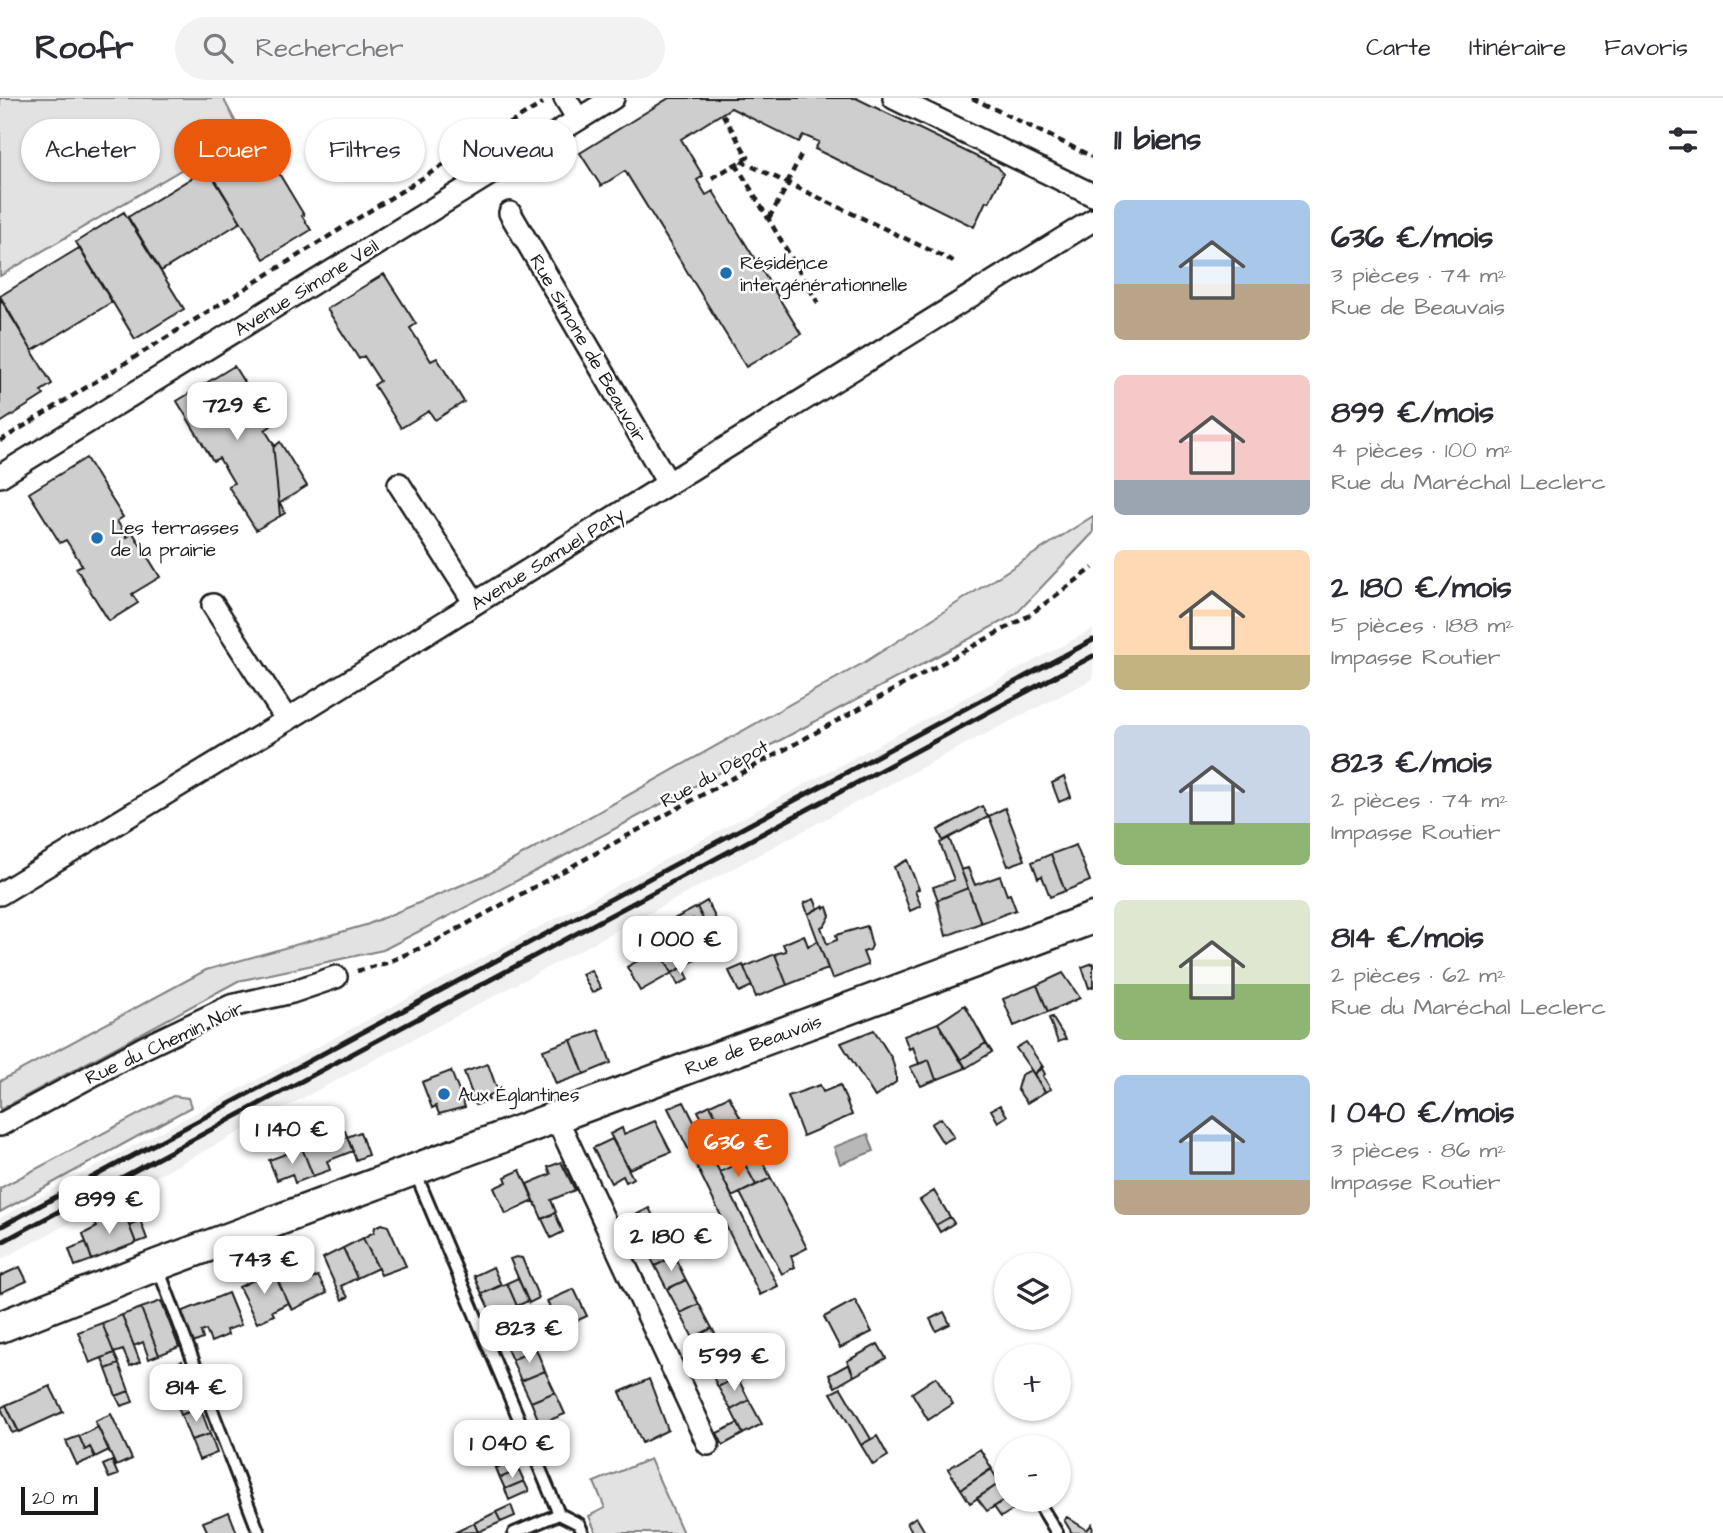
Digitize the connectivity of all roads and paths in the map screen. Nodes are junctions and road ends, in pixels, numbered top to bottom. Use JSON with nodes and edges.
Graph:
{"nodes":[{"id":1,"x":552,"y":98,"type":"edge"},
{"id":2,"x":565,"y":98,"type":"edge"},
{"id":3,"x":612,"y":98,"type":"edge"},
{"id":4,"x":894,"y":98,"type":"edge"},
{"id":5,"x":972,"y":98,"type":"edge"},
{"id":6,"x":722,"y":114,"type":"dead end"},
{"id":7,"x":578,"y":119,"type":"junction"},
{"id":8,"x":803,"y":152,"type":"dead end"},
{"id":9,"x":1093,"y":157,"type":"edge"},
{"id":10,"x":738,"y":162,"type":"junction"},
{"id":11,"x":712,"y":178,"type":"dead end"},
{"id":12,"x":788,"y":183,"type":"junction"},
{"id":13,"x":1093,"y":195,"type":"edge"},
{"id":14,"x":510,"y":213,"type":"dead end"},
{"id":15,"x":769,"y":219,"type":"junction"},
{"id":16,"x":1093,"y":220,"type":"edge"},
{"id":17,"x":955,"y":262,"type":"dead end"},
{"id":18,"x":818,"y":303,"type":"dead end"},
{"id":19,"x":0,"y":441,"type":"edge"},
{"id":20,"x":0,"y":476,"type":"edge"},
{"id":21,"x":399,"y":484,"type":"dead end"},
{"id":22,"x":668,"y":484,"type":"junction"},
{"id":23,"x":1093,"y":568,"type":"edge"},
{"id":24,"x":475,"y":603,"type":"junction"},
{"id":25,"x":213,"y":605,"type":"dead end"},
{"id":26,"x":287,"y":720,"type":"junction"},
{"id":27,"x":0,"y":894,"type":"edge"},
{"id":28,"x":1093,"y":918,"type":"edge"},
{"id":29,"x":336,"y":977,"type":"joint"},
{"id":30,"x":556,"y":1117,"type":"junction"},
{"id":31,"x":0,"y":1125,"type":"edge"},
{"id":32,"x":413,"y":1170,"type":"junction"},
{"id":33,"x":157,"y":1265,"type":"junction"},
{"id":34,"x":0,"y":1327,"type":"edge"},
{"id":35,"x":708,"y":1444,"type":"dead end"},
{"id":36,"x":1044,"y":1512,"type":"edge"},
{"id":37,"x":559,"y":1514,"type":"junction"},
{"id":38,"x":258,"y":1533,"type":"edge"},
{"id":39,"x":514,"y":1533,"type":"edge"},
{"id":40,"x":583,"y":1533,"type":"edge"},
{"id":41,"x":1057,"y":1533,"type":"edge"}],
"edges":[{"from":1,"to":19,"type":"path"},
{"from":2,"to":7,"type":"street"},
{"from":3,"to":7,"type":"street","name":"Avenue Simone Veil"},
{"from":4,"to":13,"type":"street"},
{"from":5,"to":9,"type":"path"},
{"from":6,"to":10,"type":"path"},
{"from":7,"to":20,"type":"street","name":"Avenue Simone Veil"},
{"from":8,"to":12,"type":"path"},
{"from":10,"to":11,"type":"path"},
{"from":10,"to":12,"type":"path"},
{"from":10,"to":15,"type":"path"},
{"from":12,"to":15,"type":"path"},
{"from":12,"to":17,"type":"path"},
{"from":14,"to":22,"type":"street","name":"Rue Simone de Beauvoir"},
{"from":15,"to":18,"type":"path"},
{"from":16,"to":22,"type":"street","name":"Avenue Samuel Paty"},
{"from":21,"to":24,"type":"street"},
{"from":22,"to":24,"type":"street","name":"Avenue Samuel Paty"},
{"from":23,"to":29,"type":"path","name":"Rue du Dépot"},
{"from":24,"to":26,"type":"street","name":"Avenue Samuel Paty"},
{"from":25,"to":26,"type":"street"},
{"from":26,"to":27,"type":"street","name":"Avenue Samuel Paty"},
{"from":28,"to":30,"type":"main road","name":"Rue de Beauvais"},
{"from":29,"to":31,"type":"street","name":"Rue du Chemin Noir"},
{"from":30,"to":32,"type":"main road","name":"Rue de Beauvais"},
{"from":30,"to":35,"type":"street"},
{"from":32,"to":33,"type":"main road","name":"Rue de Beauvais"},
{"from":32,"to":37,"type":"lane"},
{"from":33,"to":34,"type":"main road","name":"Rue de Beauvais"},
{"from":33,"to":38,"type":"lane"},
{"from":36,"to":41,"type":"lane"},
{"from":37,"to":39,"type":"lane"},
{"from":37,"to":40,"type":"lane"}]}
